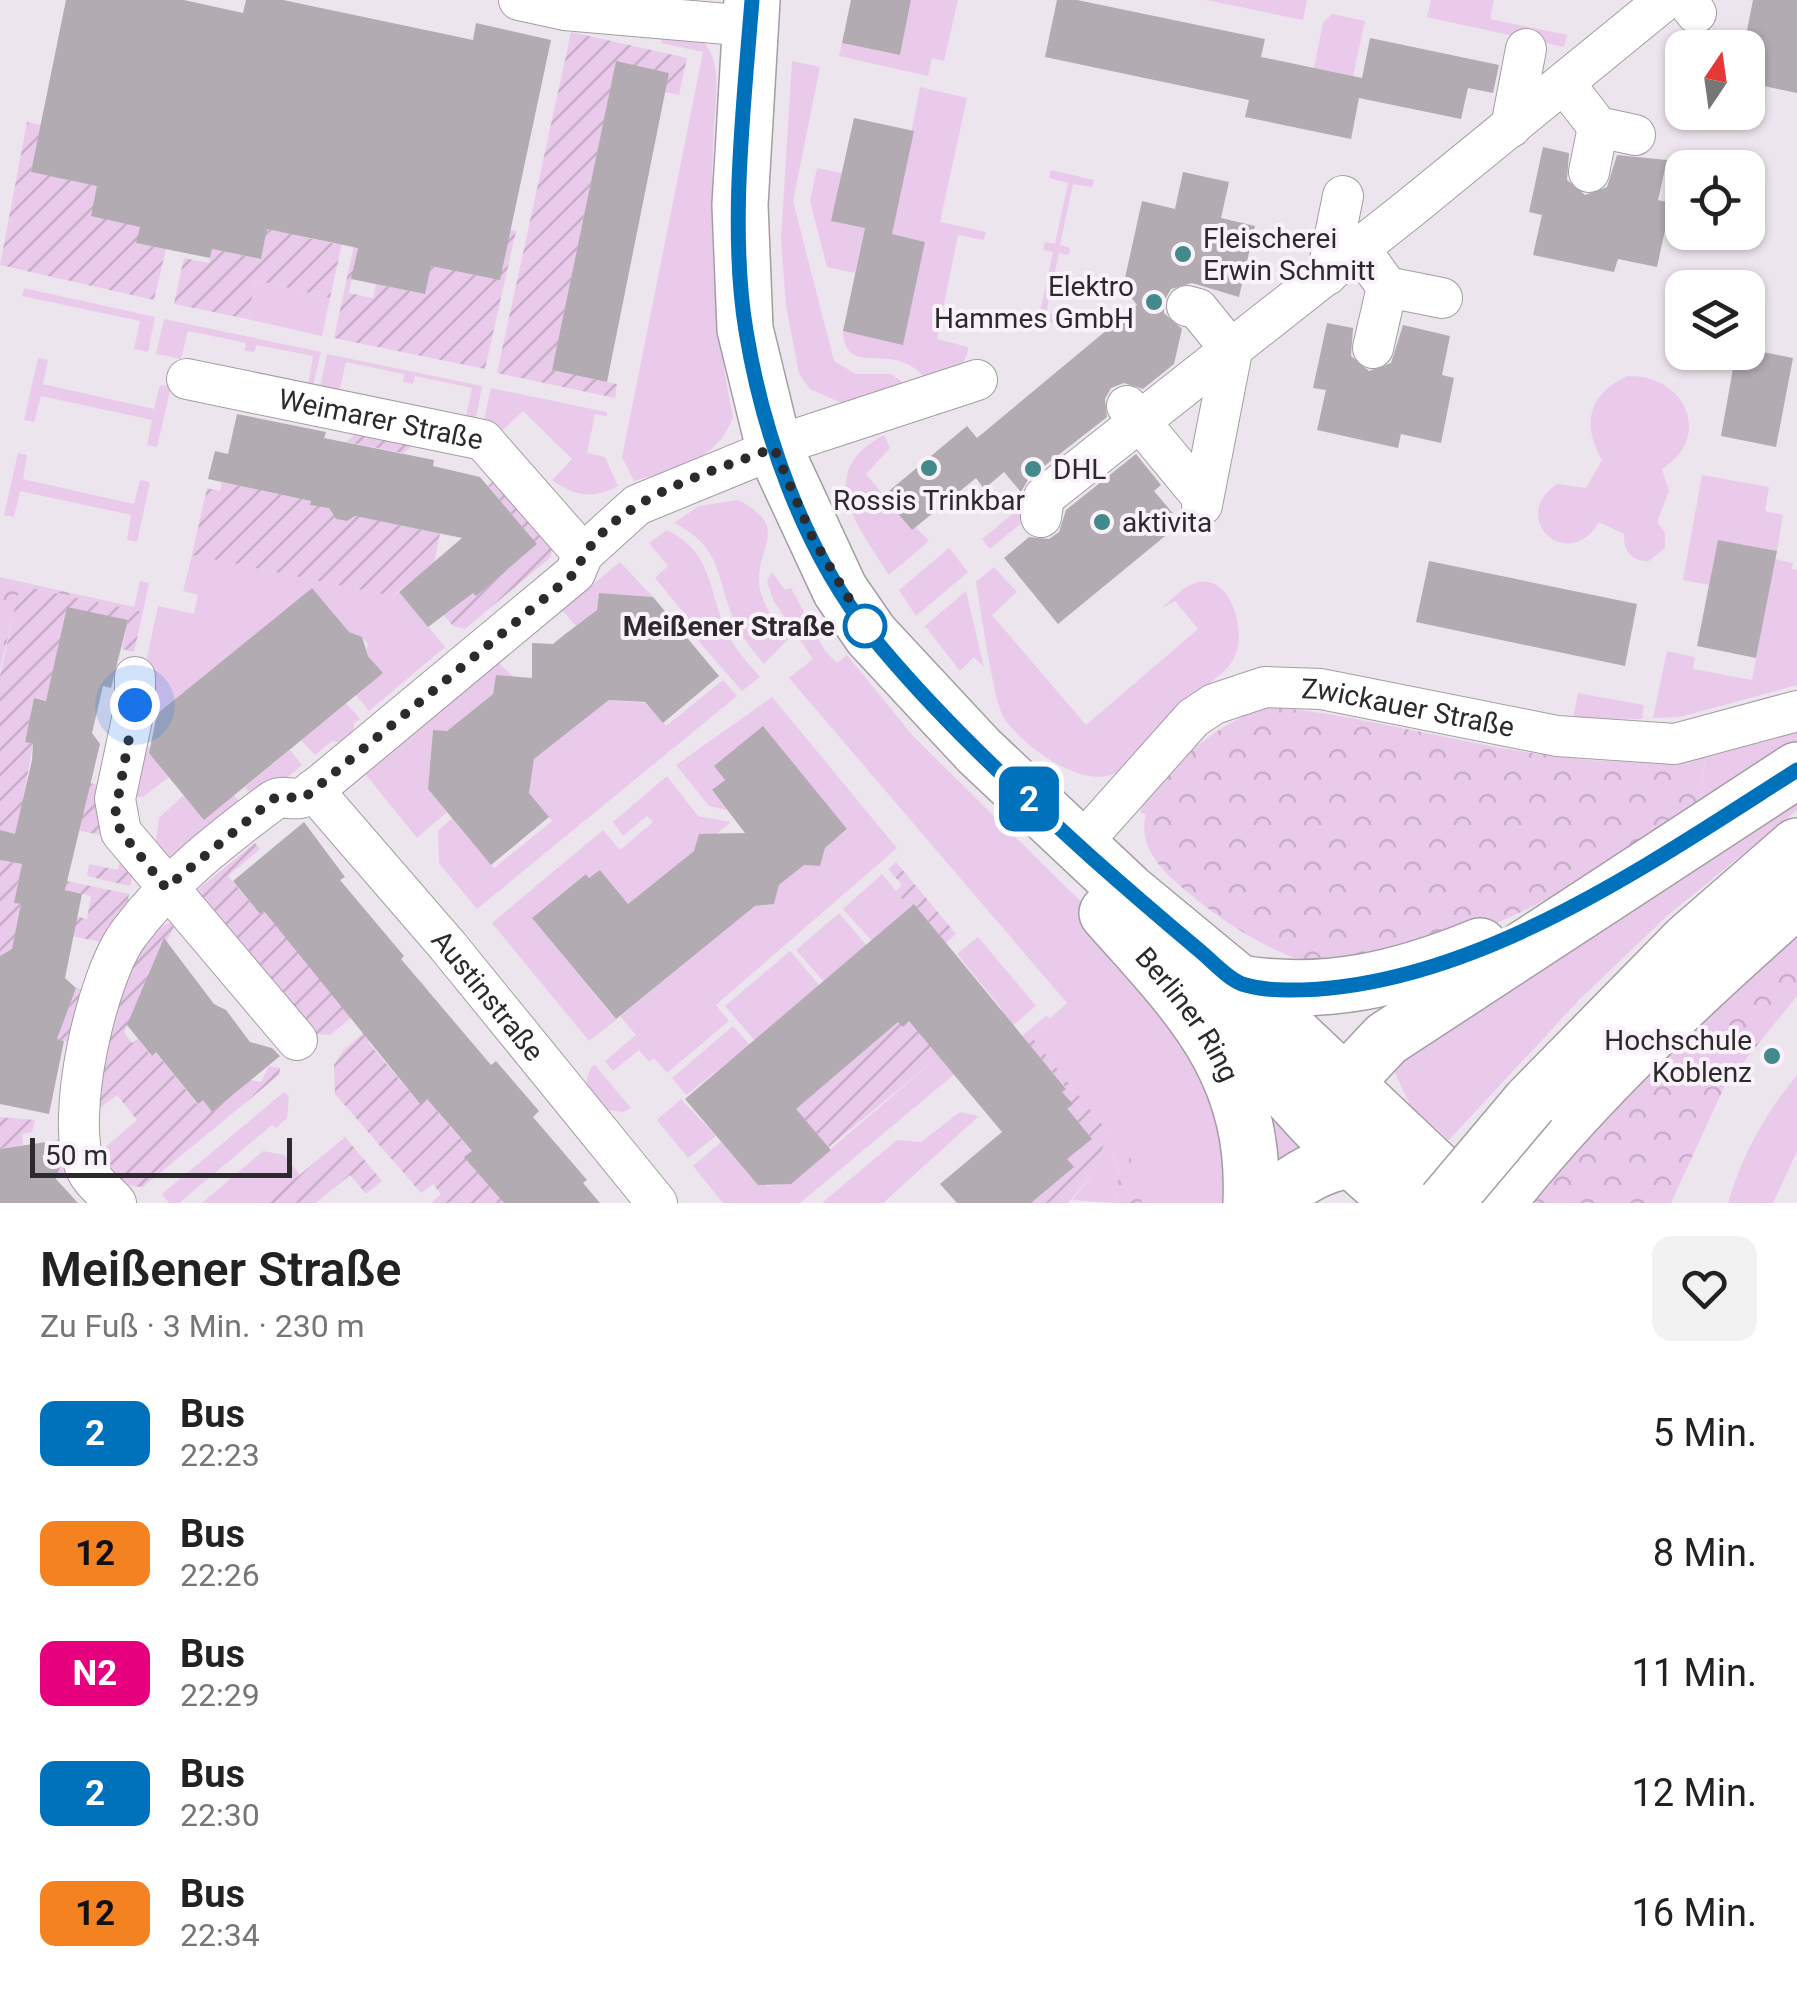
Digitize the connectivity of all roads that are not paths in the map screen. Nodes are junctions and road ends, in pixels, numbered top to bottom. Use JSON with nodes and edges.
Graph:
{"nodes":[{"id":1,"x":520,"y":0,"type":"edge"},
{"id":2,"x":1683,"y":4,"type":"edge"},
{"id":3,"x":751,"y":13,"type":"edge"},
{"id":4,"x":1572,"y":63,"type":"junction"},
{"id":5,"x":1496,"y":149,"type":"junction"},
{"id":6,"x":1588,"y":172,"type":"dead end"},
{"id":7,"x":1409,"y":209,"type":"junction"},
{"id":8,"x":1360,"y":249,"type":"junction"},
{"id":9,"x":1327,"y":275,"type":"junction"},
{"id":10,"x":1387,"y":287,"type":"junction"},
{"id":11,"x":1442,"y":298,"type":"dead end"},
{"id":12,"x":1192,"y":315,"type":"dead end"},
{"id":13,"x":1374,"y":348,"type":"dead end"},
{"id":14,"x":1232,"y":351,"type":"junction"},
{"id":15,"x":187,"y":379,"type":"dead end"},
{"id":16,"x":977,"y":380,"type":"dead end"},
{"id":17,"x":1111,"y":442,"type":"junction"},
{"id":18,"x":774,"y":448,"type":"junction"},
{"id":19,"x":1042,"y":494,"type":"dead end"},
{"id":20,"x":583,"y":554,"type":"junction"},
{"id":21,"x":135,"y":677,"type":"dead end"},
{"id":22,"x":1797,"y":711,"type":"edge"},
{"id":23,"x":1797,"y":770,"type":"edge"},
{"id":24,"x":313,"y":790,"type":"junction"},
{"id":25,"x":1079,"y":846,"type":"junction"},
{"id":26,"x":1797,"y":846,"type":"edge"},
{"id":27,"x":166,"y":888,"type":"junction"},
{"id":28,"x":1129,"y":892,"type":"junction"},
{"id":29,"x":1797,"y":899,"type":"edge"},
{"id":30,"x":1590,"y":902,"type":"junction"},
{"id":31,"x":1239,"y":983,"type":"junction"},
{"id":32,"x":297,"y":1040,"type":"dead end"},
{"id":33,"x":1350,"y":1087,"type":"junction"},
{"id":34,"x":1545,"y":1115,"type":"junction"},
{"id":35,"x":1346,"y":1158,"type":"junction"},
{"id":36,"x":116,"y":1203,"type":"edge"},
{"id":37,"x":657,"y":1203,"type":"edge"},
{"id":38,"x":1251,"y":1203,"type":"edge"},
{"id":39,"x":1268,"y":1203,"type":"edge"},
{"id":40,"x":1402,"y":1203,"type":"edge"},
{"id":41,"x":1446,"y":1203,"type":"edge"},
{"id":42,"x":1472,"y":1203,"type":"edge"},
{"id":43,"x":1498,"y":1203,"type":"edge"}],
"edges":[{"from":1,"to":3,"type":"street"},
{"from":2,"to":4,"type":"street"},
{"from":3,"to":18,"type":"street","name":"Berliner Ring"},
{"from":4,"to":5,"type":"street"},
{"from":4,"to":5,"type":"street"},
{"from":4,"to":6,"type":"street"},
{"from":5,"to":7,"type":"street"},
{"from":7,"to":8,"type":"street"},
{"from":7,"to":9,"type":"street"},
{"from":8,"to":9,"type":"street"},
{"from":8,"to":10,"type":"street"},
{"from":9,"to":14,"type":"street"},
{"from":10,"to":11,"type":"street"},
{"from":10,"to":13,"type":"street"},
{"from":12,"to":14,"type":"street"},
{"from":14,"to":17,"type":"street"},
{"from":14,"to":17,"type":"street"},
{"from":15,"to":20,"type":"street","name":"Weimarer Straße"},
{"from":16,"to":18,"type":"street"},
{"from":17,"to":19,"type":"street"},
{"from":18,"to":20,"type":"street"},
{"from":18,"to":25,"type":"street","name":"Berliner Ring"},
{"from":20,"to":24,"type":"street"},
{"from":21,"to":27,"type":"street"},
{"from":22,"to":25,"type":"street","name":"Zwickauer Straße"},
{"from":23,"to":30,"type":"street"},
{"from":24,"to":27,"type":"street"},
{"from":24,"to":37,"type":"street","name":"Austinstraße"},
{"from":25,"to":28,"type":"street","name":"Berliner Ring"},
{"from":25,"to":38,"type":"street","name":"Berliner Ring"},
{"from":26,"to":34,"type":"street"},
{"from":27,"to":32,"type":"street"},
{"from":27,"to":36,"type":"street"},
{"from":28,"to":31,"type":"street","name":"Berliner Ring"},
{"from":28,"to":35,"type":"street","name":"Berliner Ring"},
{"from":29,"to":34,"type":"street"},
{"from":30,"to":31,"type":"street"},
{"from":30,"to":33,"type":"street"},
{"from":31,"to":33,"type":"street","name":"Berliner Ring"},
{"from":33,"to":35,"type":"street"},
{"from":33,"to":42,"type":"street","name":"Berliner Ring"},
{"from":34,"to":41,"type":"street","bridge":true},
{"from":34,"to":43,"type":"street"},
{"from":35,"to":39,"type":"street"},
{"from":35,"to":40,"type":"street","name":"Berliner Ring"},
{"from":35,"to":41,"type":"street"}]}
